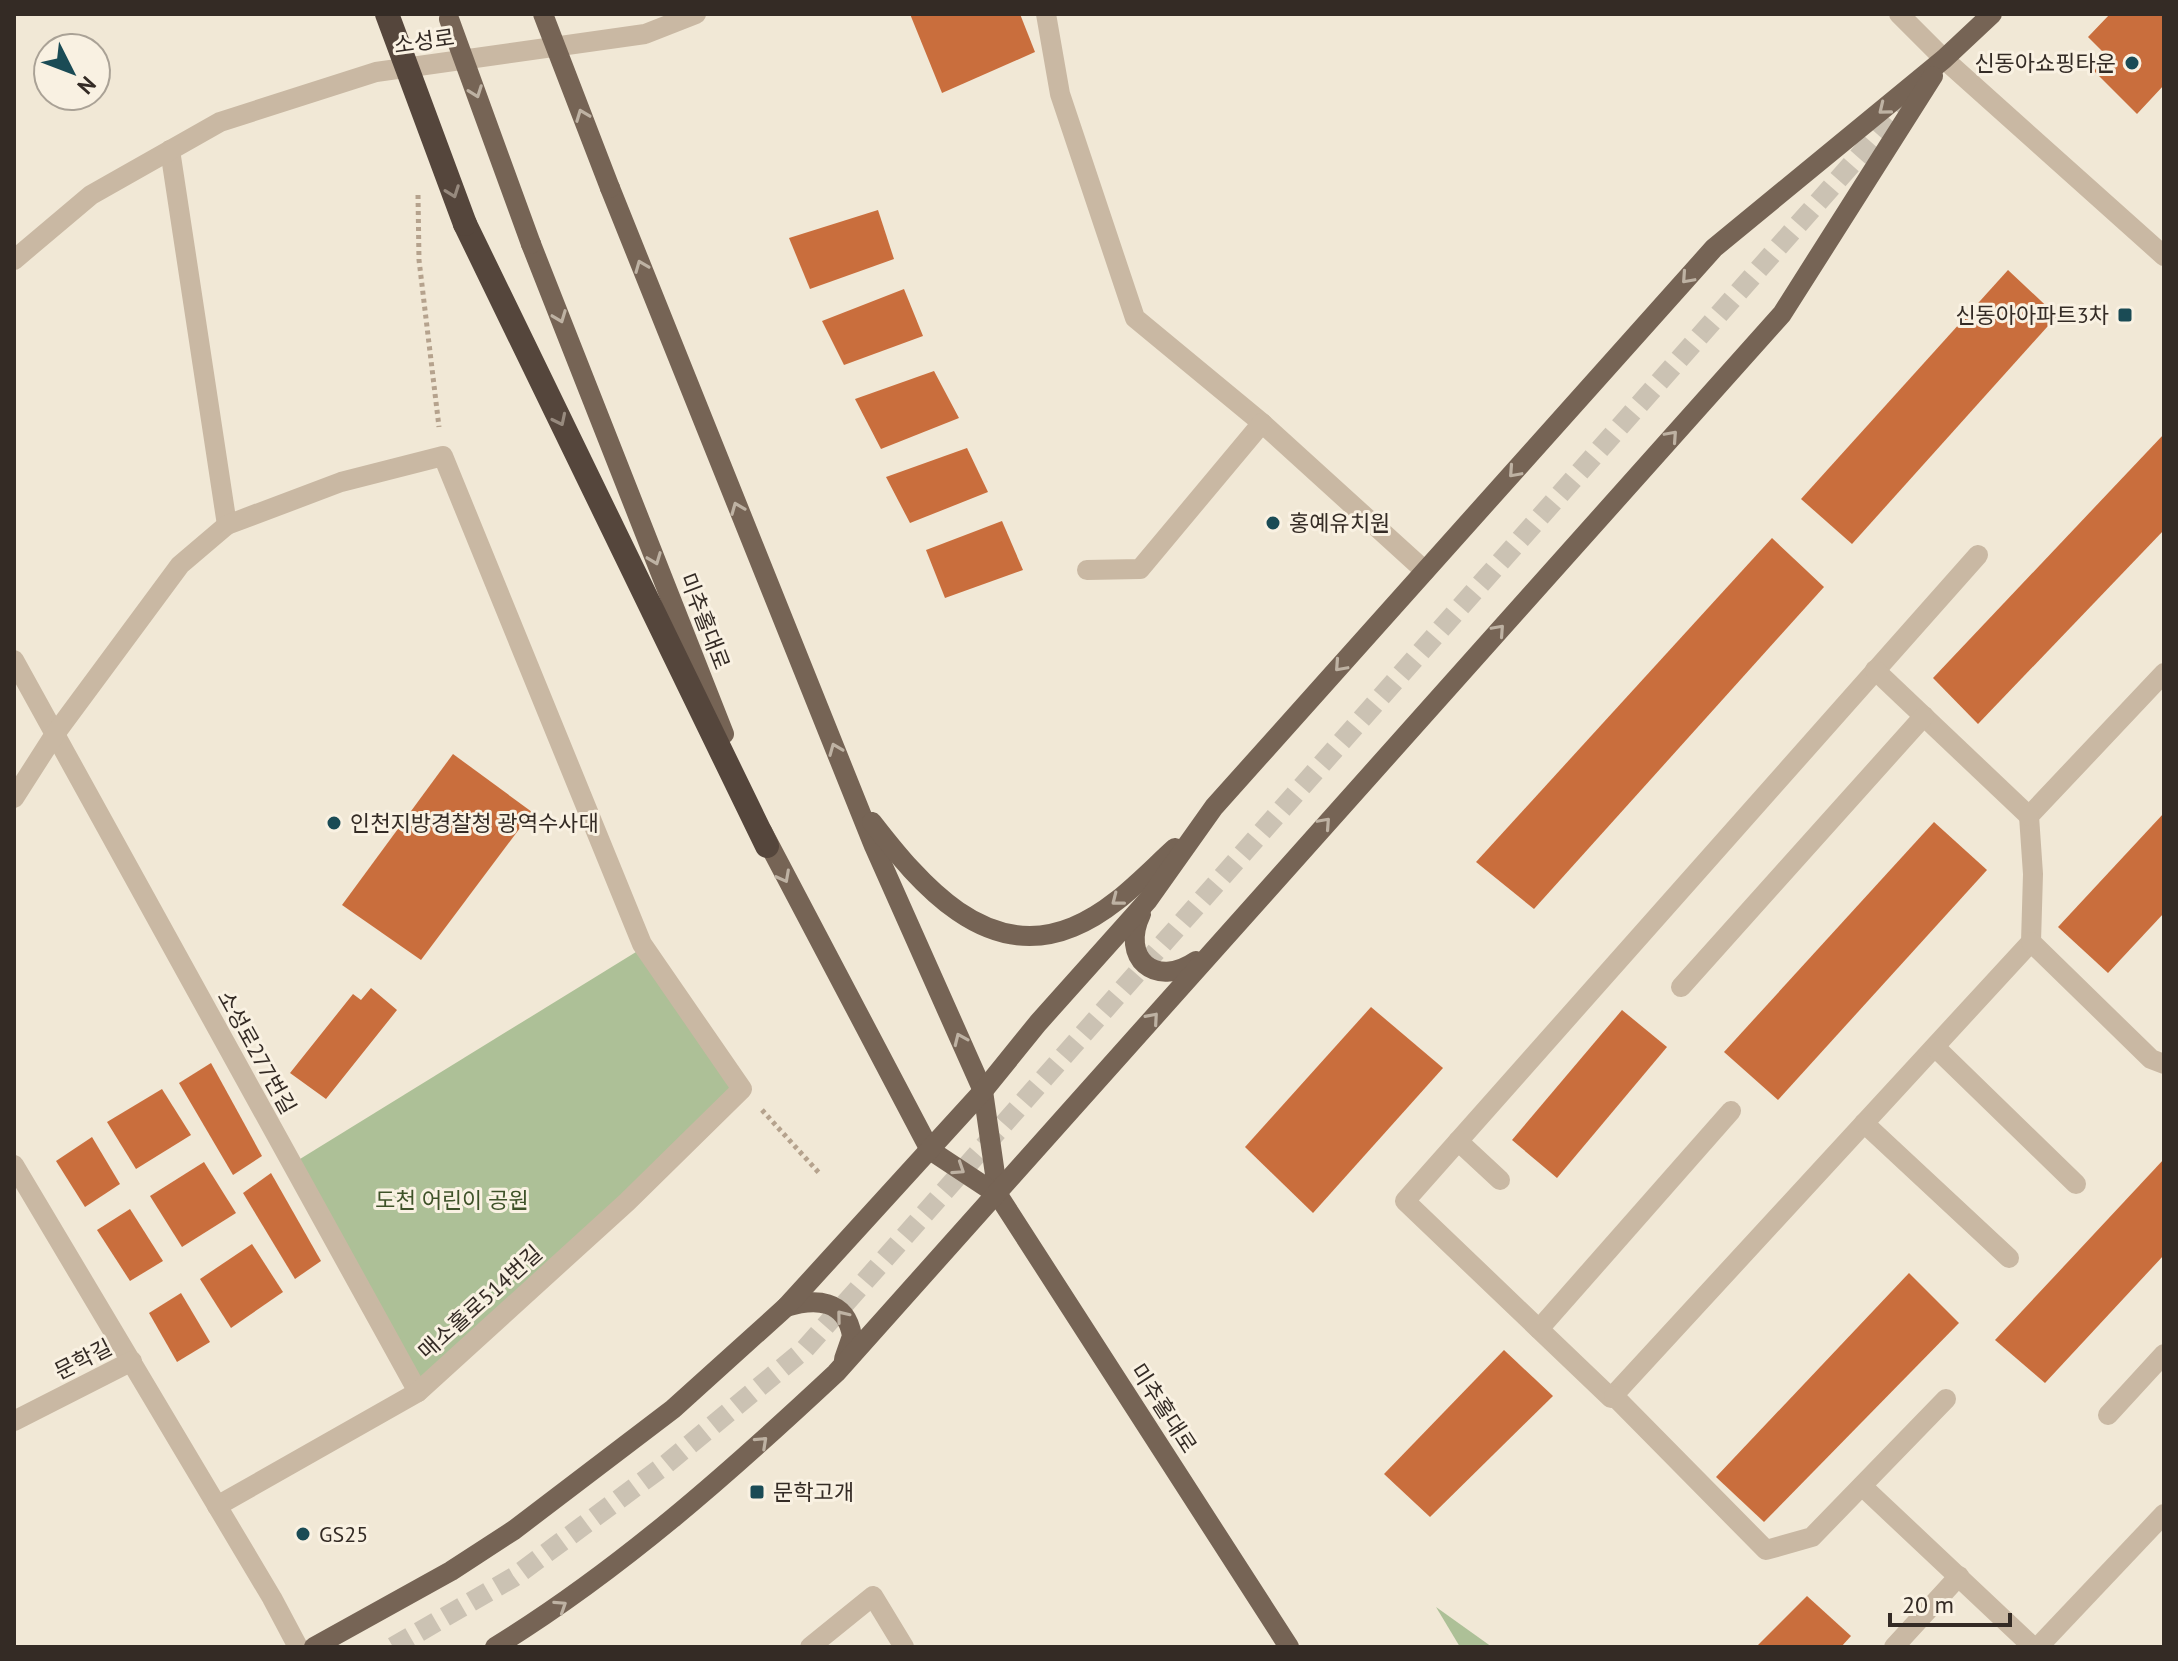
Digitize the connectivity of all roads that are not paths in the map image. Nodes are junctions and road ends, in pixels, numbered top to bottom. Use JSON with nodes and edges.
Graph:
{"nodes":[{"id":1,"x":387,"y":14,"type":"edge"},
{"id":2,"x":543,"y":14,"type":"edge"},
{"id":3,"x":696,"y":14,"type":"edge"},
{"id":4,"x":1046,"y":14,"type":"edge"},
{"id":5,"x":1899,"y":14,"type":"edge"},
{"id":6,"x":1992,"y":14,"type":"edge"},
{"id":7,"x":448,"y":16,"type":"edge"},
{"id":8,"x":1944,"y":59,"type":"junction"},
{"id":9,"x":170,"y":150,"type":"junction"},
{"id":10,"x":2164,"y":256,"type":"edge"},
{"id":11,"x":14,"y":260,"type":"edge"},
{"id":12,"x":1262,"y":423,"type":"junction"},
{"id":13,"x":227,"y":525,"type":"junction"},
{"id":14,"x":1978,"y":555,"type":"dead end"},
{"id":15,"x":1087,"y":570,"type":"dead end"},
{"id":16,"x":1425,"y":571,"type":"junction"},
{"id":17,"x":14,"y":660,"type":"edge"},
{"id":18,"x":1875,"y":670,"type":"junction"},
{"id":19,"x":2164,"y":673,"type":"edge"},
{"id":20,"x":1924,"y":716,"type":"junction"},
{"id":21,"x":55,"y":734,"type":"junction"},
{"id":22,"x":14,"y":798,"type":"edge"},
{"id":23,"x":855,"y":799,"type":"junction"},
{"id":24,"x":1214,"y":807,"type":"junction"},
{"id":25,"x":2029,"y":816,"type":"junction"},
{"id":26,"x":767,"y":846,"type":"junction"},
{"id":27,"x":1148,"y":900,"type":"junction"},
{"id":28,"x":2031,"y":942,"type":"junction"},
{"id":29,"x":1212,"y":949,"type":"junction"},
{"id":30,"x":1681,"y":987,"type":"dead end"},
{"id":31,"x":1935,"y":1047,"type":"junction"},
{"id":32,"x":2164,"y":1064,"type":"edge"},
{"id":33,"x":983,"y":1091,"type":"junction"},
{"id":34,"x":1731,"y":1111,"type":"dead end"},
{"id":35,"x":1864,"y":1123,"type":"junction"},
{"id":36,"x":1458,"y":1141,"type":"junction"},
{"id":37,"x":930,"y":1150,"type":"junction"},
{"id":38,"x":14,"y":1165,"type":"edge"},
{"id":39,"x":1500,"y":1180,"type":"dead end"},
{"id":40,"x":2076,"y":1184,"type":"dead end"},
{"id":41,"x":998,"y":1195,"type":"junction"},
{"id":42,"x":2009,"y":1258,"type":"dead end"},
{"id":43,"x":786,"y":1307,"type":"junction"},
{"id":44,"x":1539,"y":1329,"type":"junction"},
{"id":45,"x":2164,"y":1354,"type":"edge"},
{"id":46,"x":132,"y":1361,"type":"junction"},
{"id":47,"x":836,"y":1373,"type":"junction"},
{"id":48,"x":418,"y":1392,"type":"junction"},
{"id":49,"x":1614,"y":1396,"type":"junction"},
{"id":50,"x":1946,"y":1399,"type":"dead end"},
{"id":51,"x":2108,"y":1415,"type":"dead end"},
{"id":52,"x":14,"y":1421,"type":"edge"},
{"id":53,"x":1862,"y":1486,"type":"junction"},
{"id":54,"x":217,"y":1506,"type":"junction"},
{"id":55,"x":2164,"y":1514,"type":"edge"},
{"id":56,"x":1959,"y":1576,"type":"junction"},
{"id":57,"x":298,"y":1647,"type":"edge"},
{"id":58,"x":314,"y":1647,"type":"edge"},
{"id":59,"x":495,"y":1647,"type":"edge"},
{"id":60,"x":810,"y":1647,"type":"edge"},
{"id":61,"x":904,"y":1647,"type":"edge"},
{"id":62,"x":1289,"y":1647,"type":"edge"},
{"id":63,"x":1894,"y":1647,"type":"edge"},
{"id":64,"x":2035,"y":1647,"type":"edge"}],
"edges":[{"from":1,"to":26,"type":"highway","one_way":true,"bridge":true},
{"from":23,"to":2,"type":"main road","name":"미추홀대로","one_way":true,"bridge":true},
{"from":3,"to":9,"type":"street","name":"소성로"},
{"from":4,"to":12,"type":"street"},
{"from":5,"to":8,"type":"street"},
{"from":6,"to":8,"type":"main road"},
{"from":7,"to":26,"type":"main road","name":"미추홀대로","one_way":true,"bridge":true},
{"from":8,"to":10,"type":"street"},
{"from":8,"to":16,"type":"main road","one_way":true},
{"from":29,"to":8,"type":"main road","one_way":true},
{"from":9,"to":11,"type":"street","name":"소성로"},
{"from":9,"to":13,"type":"street"},
{"from":12,"to":15,"type":"street"},
{"from":12,"to":16,"type":"street"},
{"from":13,"to":21,"type":"street"},
{"from":13,"to":48,"type":"street","name":"매소홀로514번길"},
{"from":14,"to":18,"type":"street"},
{"from":16,"to":24,"type":"main road","one_way":true},
{"from":17,"to":21,"type":"street","name":"소성로277번길"},
{"from":18,"to":20,"type":"street"},
{"from":18,"to":36,"type":"street"},
{"from":19,"to":25,"type":"street"},
{"from":20,"to":25,"type":"street"},
{"from":20,"to":30,"type":"street"},
{"from":21,"to":22,"type":"street"},
{"from":21,"to":48,"type":"street","name":"소성로277번길"},
{"from":24,"to":23,"type":"main road","one_way":true},
{"from":33,"to":23,"type":"main road","name":"미추홀대로","one_way":true},
{"from":24,"to":27,"type":"main road"},
{"from":25,"to":28,"type":"street"},
{"from":26,"to":37,"type":"main road","name":"미추홀대로","one_way":true},
{"from":27,"to":29,"type":"main road"},
{"from":27,"to":33,"type":"main road"},
{"from":28,"to":31,"type":"street"},
{"from":28,"to":32,"type":"street"},
{"from":41,"to":29,"type":"main road","one_way":true},
{"from":31,"to":35,"type":"street"},
{"from":31,"to":40,"type":"street"},
{"from":33,"to":37,"type":"main road"},
{"from":33,"to":41,"type":"main road","name":"미추홀대로"},
{"from":34,"to":44,"type":"street"},
{"from":35,"to":42,"type":"street"},
{"from":35,"to":49,"type":"street"},
{"from":36,"to":39,"type":"street"},
{"from":36,"to":44,"type":"street"},
{"from":37,"to":41,"type":"main road","name":"미추홀대로","one_way":true},
{"from":37,"to":43,"type":"main road"},
{"from":38,"to":46,"type":"street"},
{"from":41,"to":47,"type":"main road"},
{"from":41,"to":62,"type":"main road","name":"미추홀대로"},
{"from":47,"to":43,"type":"main road","one_way":true},
{"from":43,"to":58,"type":"main road"},
{"from":44,"to":49,"type":"street"},
{"from":45,"to":51,"type":"street"},
{"from":46,"to":52,"type":"street","name":"문학길"},
{"from":46,"to":54,"type":"street"},
{"from":59,"to":47,"type":"main road","one_way":true},
{"from":48,"to":54,"type":"street","name":"매소홀로514번길"},
{"from":49,"to":53,"type":"street"},
{"from":50,"to":53,"type":"street"},
{"from":53,"to":56,"type":"street"},
{"from":54,"to":57,"type":"street"},
{"from":55,"to":64,"type":"street"},
{"from":56,"to":63,"type":"street"},
{"from":56,"to":64,"type":"street"},
{"from":60,"to":61,"type":"street"}]}
